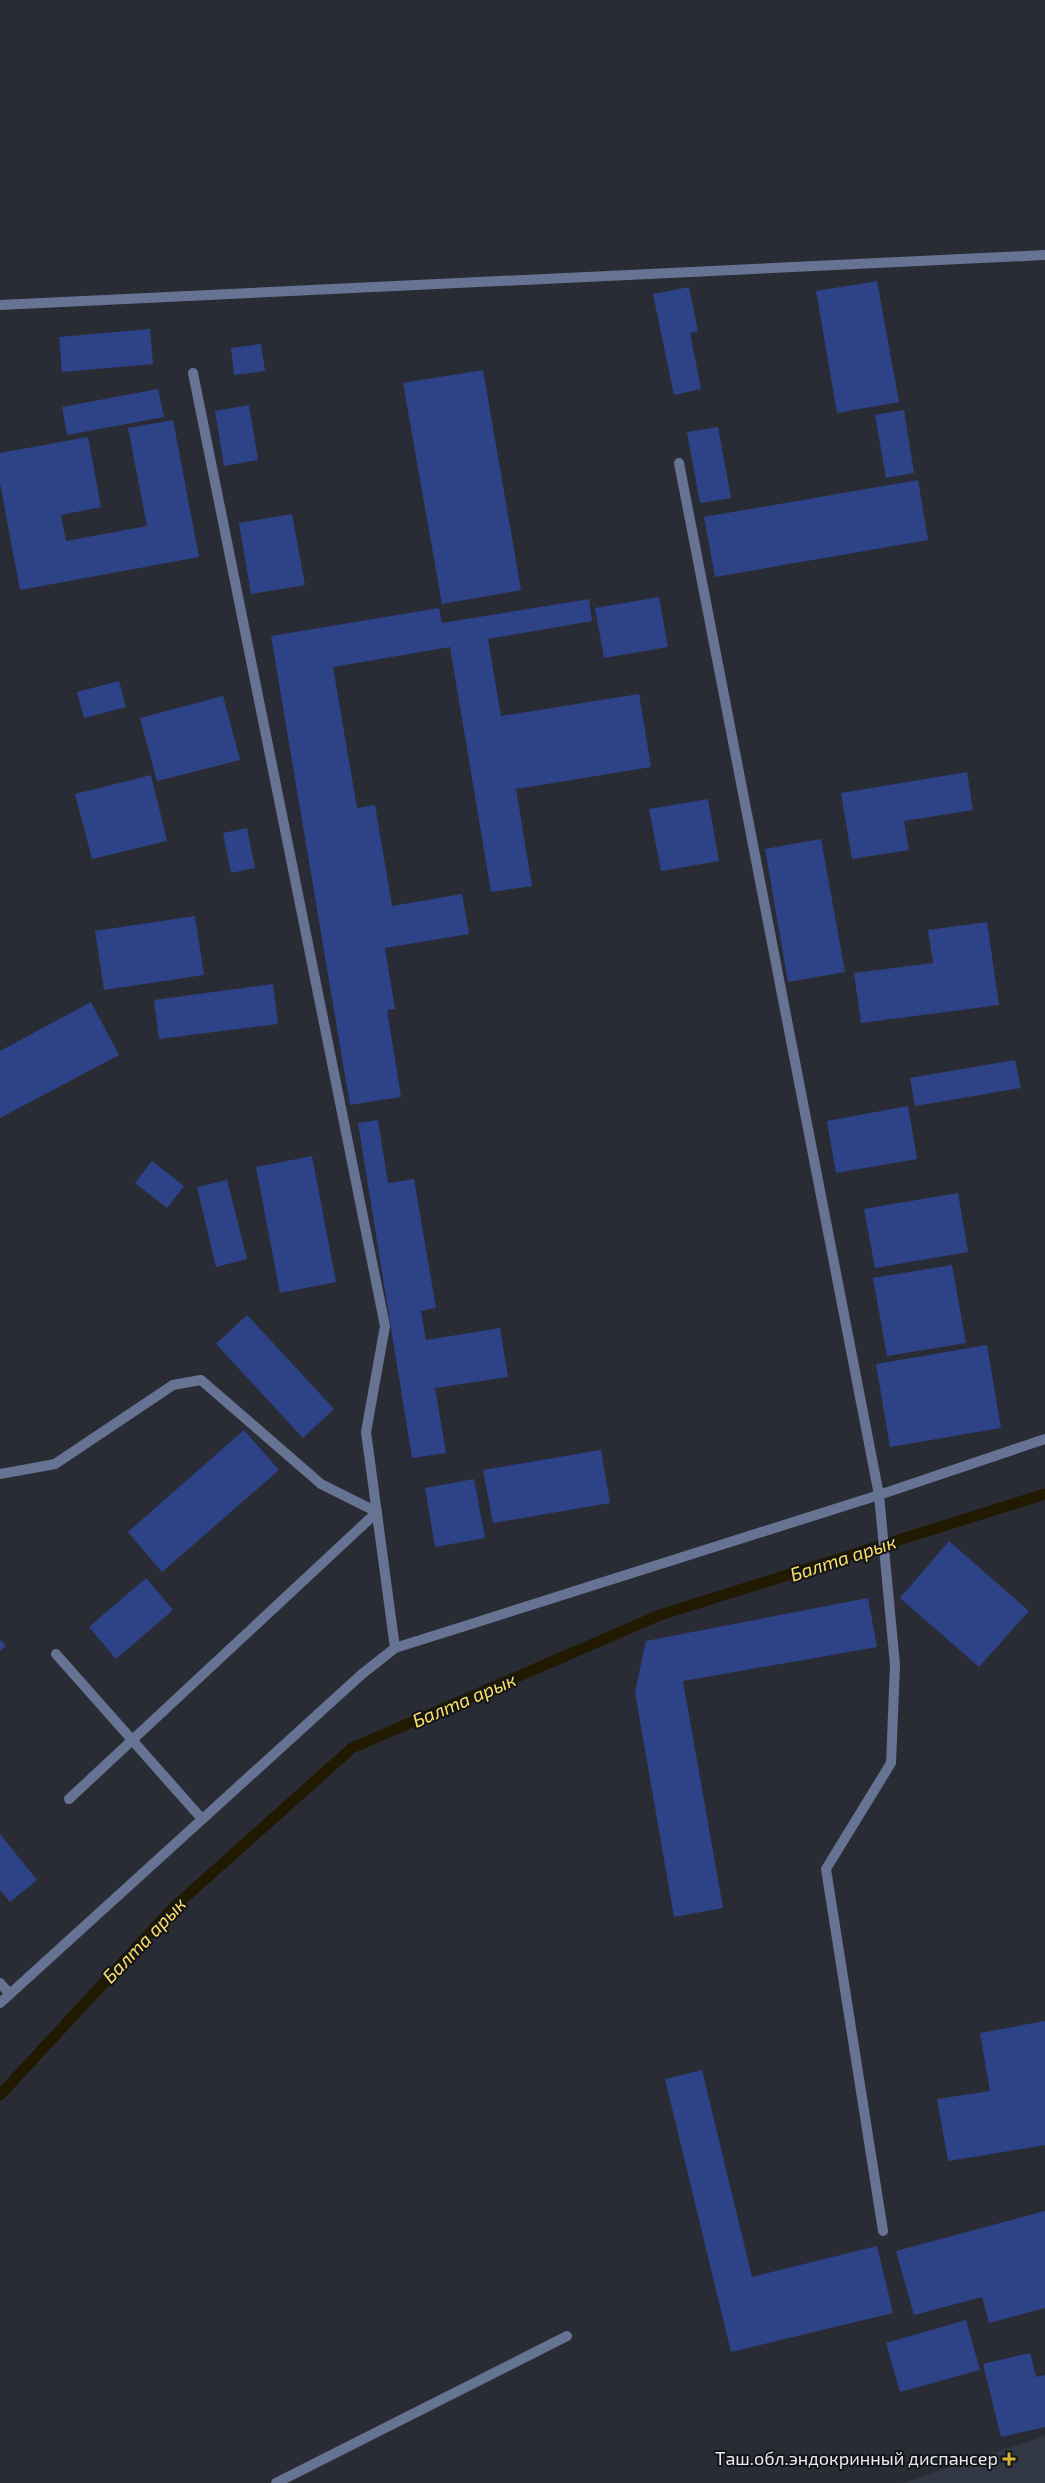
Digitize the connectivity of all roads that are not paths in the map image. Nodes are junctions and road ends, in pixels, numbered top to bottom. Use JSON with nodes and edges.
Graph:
{"nodes":[{"id":1,"x":1045,"y":255,"type":"edge"},
{"id":2,"x":0,"y":305,"type":"edge"},
{"id":3,"x":193,"y":373,"type":"dead end"},
{"id":4,"x":679,"y":463,"type":"dead end"},
{"id":5,"x":1045,"y":1439,"type":"edge"},
{"id":6,"x":0,"y":1474,"type":"edge"},
{"id":7,"x":879,"y":1495,"type":"junction"},
{"id":8,"x":377,"y":1512,"type":"junction"},
{"id":9,"x":395,"y":1648,"type":"junction"},
{"id":10,"x":56,"y":1654,"type":"dead end"},
{"id":11,"x":69,"y":1799,"type":"dead end"},
{"id":12,"x":202,"y":1819,"type":"junction"},
{"id":13,"x":0,"y":1983,"type":"edge"},
{"id":14,"x":10,"y":1994,"type":"junction"},
{"id":15,"x":0,"y":2003,"type":"edge"},
{"id":16,"x":883,"y":2231,"type":"dead end"},
{"id":17,"x":567,"y":2336,"type":"dead end"},
{"id":18,"x":276,"y":2483,"type":"edge"}],
"edges":[{"from":1,"to":2,"type":"street"},
{"from":3,"to":8,"type":"street"},
{"from":4,"to":7,"type":"street"},
{"from":5,"to":7,"type":"street"},
{"from":6,"to":8,"type":"street"},
{"from":7,"to":9,"type":"street"},
{"from":7,"to":16,"type":"street"},
{"from":8,"to":9,"type":"street"},
{"from":8,"to":11,"type":"street"},
{"from":9,"to":12,"type":"street"},
{"from":10,"to":12,"type":"street"},
{"from":12,"to":14,"type":"street"},
{"from":13,"to":14,"type":"street"},
{"from":14,"to":15,"type":"street"},
{"from":17,"to":18,"type":"street"}]}
